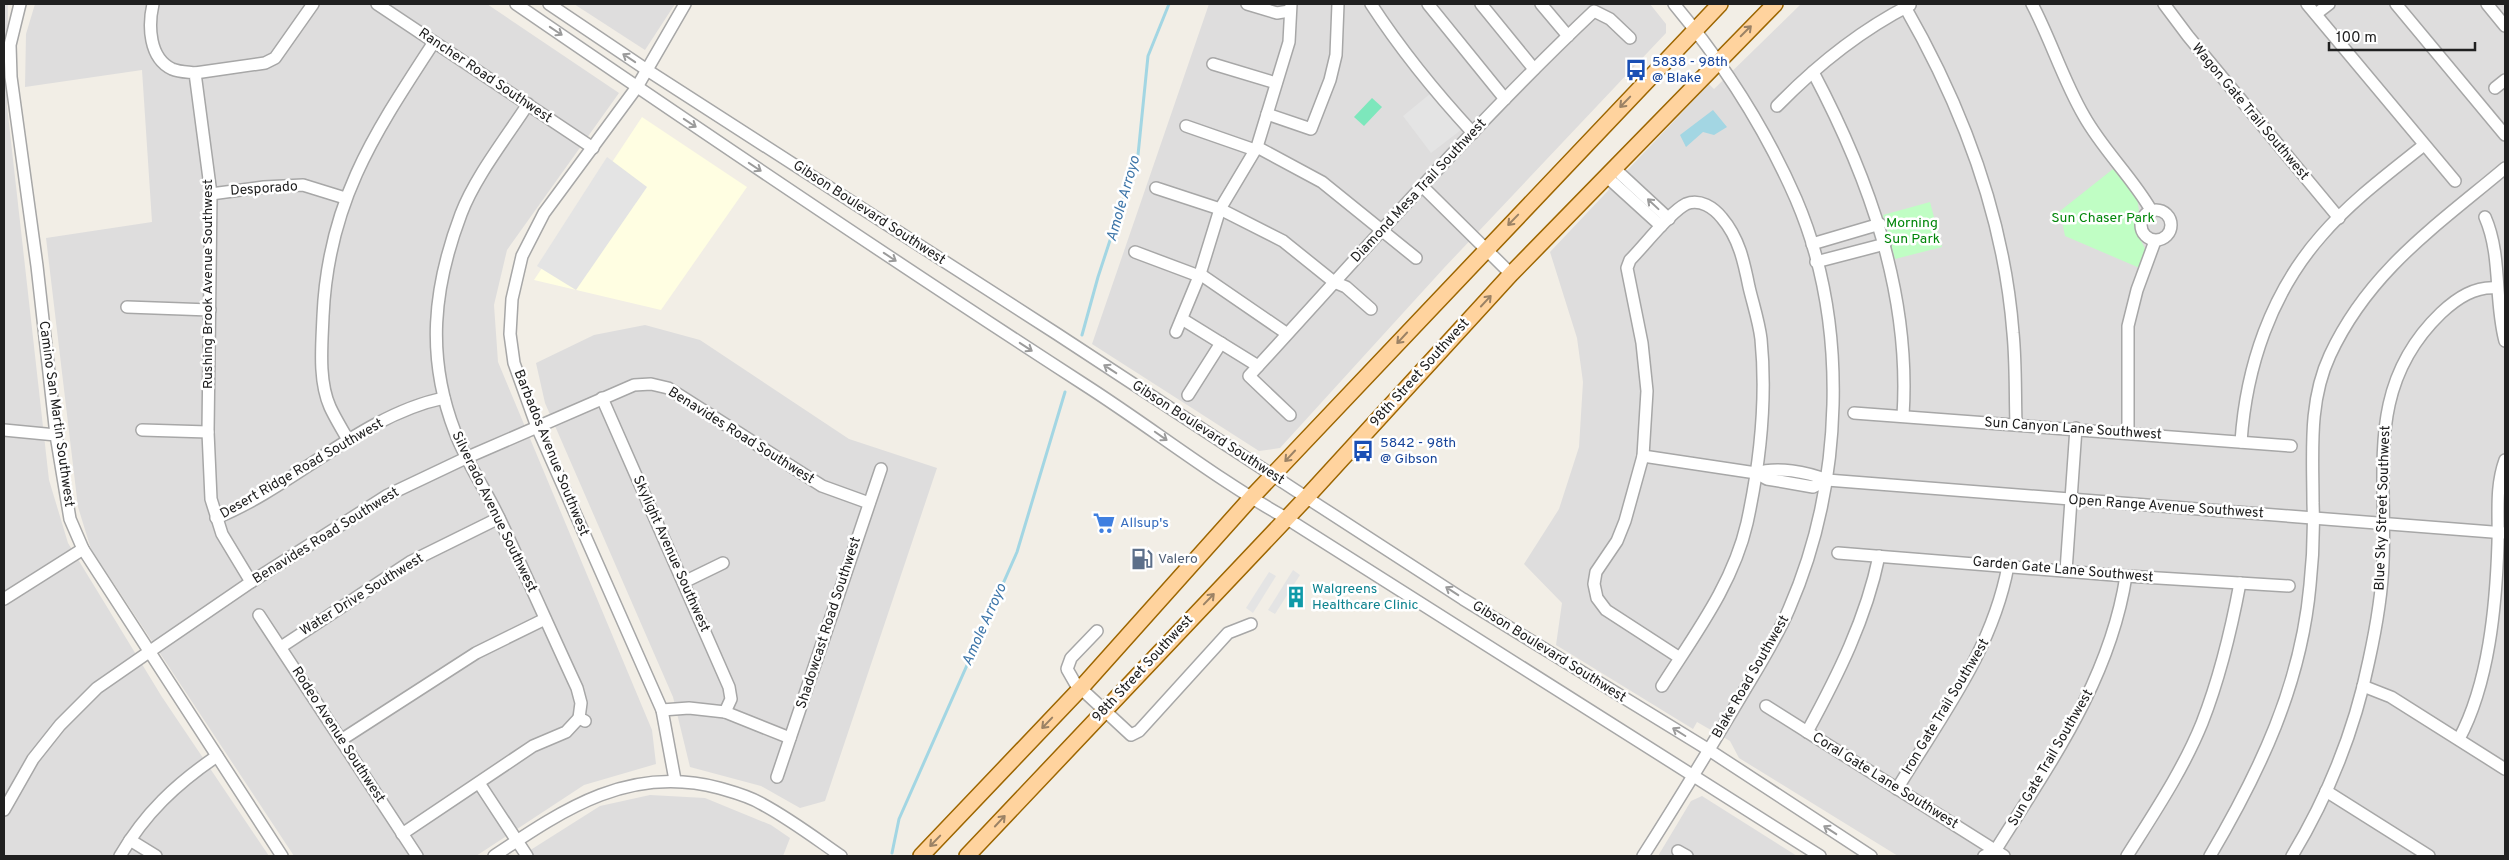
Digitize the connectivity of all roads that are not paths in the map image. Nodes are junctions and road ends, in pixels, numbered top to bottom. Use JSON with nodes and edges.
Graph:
{"nodes":[{"id":1,"x":20,"y":4,"type":"edge"},
{"id":2,"x":153,"y":4,"type":"edge"},
{"id":3,"x":313,"y":4,"type":"edge"},
{"id":4,"x":377,"y":4,"type":"edge"},
{"id":5,"x":516,"y":4,"type":"edge"},
{"id":6,"x":550,"y":4,"type":"edge"},
{"id":7,"x":685,"y":4,"type":"edge"},
{"id":8,"x":1247,"y":4,"type":"edge"},
{"id":9,"x":1338,"y":4,"type":"edge"},
{"id":10,"x":1370,"y":4,"type":"edge"},
{"id":11,"x":1428,"y":4,"type":"edge"},
{"id":12,"x":1481,"y":4,"type":"edge"},
{"id":13,"x":1540,"y":4,"type":"edge"},
{"id":14,"x":1674,"y":4,"type":"edge"},
{"id":15,"x":1720,"y":4,"type":"edge"},
{"id":16,"x":1775,"y":4,"type":"edge"},
{"id":17,"x":2032,"y":4,"type":"edge"},
{"id":18,"x":2164,"y":4,"type":"edge"},
{"id":19,"x":2308,"y":4,"type":"edge"},
{"id":20,"x":2330,"y":4,"type":"edge"},
{"id":21,"x":2396,"y":4,"type":"edge"},
{"id":22,"x":2487,"y":4,"type":"edge"},
{"id":23,"x":1909,"y":5,"type":"edge"},
{"id":24,"x":1290,"y":7,"type":"edge"},
{"id":25,"x":2316,"y":14,"type":"junction"},
{"id":26,"x":2505,"y":26,"type":"edge"},
{"id":27,"x":1695,"y":28,"type":"junction"},
{"id":28,"x":1568,"y":36,"type":"junction"},
{"id":29,"x":1630,"y":38,"type":"dead end"},
{"id":30,"x":434,"y":42,"type":"junction"},
{"id":31,"x":1718,"y":59,"type":"junction"},
{"id":32,"x":1213,"y":64,"type":"dead end"},
{"id":33,"x":647,"y":70,"type":"junction"},
{"id":34,"x":1534,"y":70,"type":"junction"},
{"id":35,"x":1813,"y":72,"type":"junction"},
{"id":36,"x":195,"y":73,"type":"junction"},
{"id":37,"x":7,"y":78,"type":"edge"},
{"id":38,"x":2505,"y":80,"type":"edge"},
{"id":39,"x":1276,"y":84,"type":"junction"},
{"id":40,"x":637,"y":87,"type":"junction"},
{"id":41,"x":2495,"y":88,"type":"dead end"},
{"id":42,"x":1506,"y":99,"type":"junction"},
{"id":43,"x":528,"y":104,"type":"junction"},
{"id":44,"x":1777,"y":106,"type":"dead end"},
{"id":45,"x":1267,"y":114,"type":"junction"},
{"id":46,"x":1186,"y":126,"type":"dead end"},
{"id":47,"x":1473,"y":132,"type":"junction"},
{"id":48,"x":2505,"y":135,"type":"edge"},
{"id":49,"x":2424,"y":144,"type":"junction"},
{"id":50,"x":594,"y":148,"type":"junction"},
{"id":51,"x":1256,"y":149,"type":"junction"},
{"id":52,"x":2505,"y":168,"type":"edge"},
{"id":53,"x":1610,"y":172,"type":"junction"},
{"id":54,"x":2456,"y":181,"type":"dead end"},
{"id":55,"x":1422,"y":186,"type":"junction"},
{"id":56,"x":1156,"y":188,"type":"dead end"},
{"id":57,"x":210,"y":194,"type":"junction"},
{"id":58,"x":345,"y":198,"type":"junction"},
{"id":59,"x":1220,"y":209,"type":"junction"},
{"id":60,"x":2151,"y":210,"type":"junction"},
{"id":61,"x":2485,"y":217,"type":"dead end"},
{"id":62,"x":2338,"y":218,"type":"junction"},
{"id":63,"x":1665,"y":223,"type":"junction"},
{"id":64,"x":1880,"y":224,"type":"junction"},
{"id":65,"x":1380,"y":231,"type":"junction"},
{"id":66,"x":1846,"y":233,"type":"junction"},
{"id":67,"x":2155,"y":240,"type":"junction"},
{"id":68,"x":1812,"y":244,"type":"junction"},
{"id":69,"x":1885,"y":244,"type":"junction"},
{"id":70,"x":1486,"y":248,"type":"junction"},
{"id":71,"x":1135,"y":252,"type":"dead end"},
{"id":72,"x":1853,"y":252,"type":"junction"},
{"id":73,"x":1416,"y":258,"type":"dead end"},
{"id":74,"x":1816,"y":262,"type":"junction"},
{"id":75,"x":1511,"y":274,"type":"junction"},
{"id":76,"x":1199,"y":275,"type":"junction"},
{"id":77,"x":1334,"y":282,"type":"junction"},
{"id":78,"x":2498,"y":288,"type":"junction"},
{"id":79,"x":127,"y":308,"type":"dead end"},
{"id":80,"x":1371,"y":309,"type":"dead end"},
{"id":81,"x":210,"y":310,"type":"junction"},
{"id":82,"x":1182,"y":319,"type":"junction"},
{"id":83,"x":1176,"y":332,"type":"dead end"},
{"id":84,"x":1286,"y":333,"type":"junction"},
{"id":85,"x":2505,"y":341,"type":"edge"},
{"id":86,"x":1221,"y":343,"type":"junction"},
{"id":87,"x":1258,"y":366,"type":"junction"},
{"id":88,"x":1188,"y":395,"type":"dead end"},
{"id":89,"x":444,"y":398,"type":"junction"},
{"id":90,"x":602,"y":398,"type":"junction"},
{"id":91,"x":1854,"y":413,"type":"dead end"},
{"id":92,"x":1290,"y":415,"type":"dead end"},
{"id":93,"x":1903,"y":416,"type":"junction"},
{"id":94,"x":2016,"y":424,"type":"junction"},
{"id":95,"x":537,"y":427,"type":"junction"},
{"id":96,"x":2076,"y":428,"type":"junction"},
{"id":97,"x":4,"y":430,"type":"edge"},
{"id":98,"x":142,"y":430,"type":"dead end"},
{"id":99,"x":208,"y":432,"type":"junction"},
{"id":100,"x":2128,"y":433,"type":"junction"},
{"id":101,"x":56,"y":435,"type":"junction"},
{"id":102,"x":348,"y":440,"type":"junction"},
{"id":103,"x":2241,"y":442,"type":"junction"},
{"id":104,"x":2291,"y":446,"type":"dead end"},
{"id":105,"x":1643,"y":456,"type":"junction"},
{"id":106,"x":468,"y":457,"type":"junction"},
{"id":107,"x":2505,"y":460,"type":"edge"},
{"id":108,"x":880,"y":469,"type":"dead end"},
{"id":109,"x":1756,"y":473,"type":"junction"},
{"id":110,"x":1273,"y":475,"type":"junction"},
{"id":111,"x":1827,"y":480,"type":"junction"},
{"id":112,"x":1251,"y":498,"type":"junction"},
{"id":113,"x":1306,"y":498,"type":"junction"},
{"id":114,"x":2070,"y":500,"type":"junction"},
{"id":115,"x":869,"y":503,"type":"junction"},
{"id":116,"x":216,"y":518,"type":"junction"},
{"id":117,"x":499,"y":518,"type":"junction"},
{"id":118,"x":1286,"y":518,"type":"junction"},
{"id":119,"x":2313,"y":518,"type":"junction"},
{"id":120,"x":2384,"y":523,"type":"junction"},
{"id":121,"x":2502,"y":533,"type":"edge"},
{"id":122,"x":83,"y":549,"type":"junction"},
{"id":123,"x":1838,"y":553,"type":"dead end"},
{"id":124,"x":1880,"y":556,"type":"junction"},
{"id":125,"x":723,"y":564,"type":"dead end"},
{"id":126,"x":2008,"y":566,"type":"junction"},
{"id":127,"x":2066,"y":571,"type":"junction"},
{"id":128,"x":2126,"y":576,"type":"junction"},
{"id":129,"x":251,"y":582,"type":"junction"},
{"id":130,"x":684,"y":582,"type":"junction"},
{"id":131,"x":2240,"y":583,"type":"junction"},
{"id":132,"x":2289,"y":586,"type":"dead end"},
{"id":133,"x":4,"y":600,"type":"edge"},
{"id":134,"x":259,"y":615,"type":"dead end"},
{"id":135,"x":545,"y":619,"type":"junction"},
{"id":136,"x":1250,"y":624,"type":"dead end"},
{"id":137,"x":1097,"y":631,"type":"dead end"},
{"id":138,"x":281,"y":647,"type":"junction"},
{"id":139,"x":149,"y":651,"type":"junction"},
{"id":140,"x":1680,"y":658,"type":"junction"},
{"id":141,"x":1662,"y":686,"type":"dead end"},
{"id":142,"x":2363,"y":686,"type":"junction"},
{"id":143,"x":1081,"y":688,"type":"junction"},
{"id":144,"x":1766,"y":706,"type":"dead end"},
{"id":145,"x":662,"y":710,"type":"junction"},
{"id":146,"x":1104,"y":711,"type":"junction"},
{"id":147,"x":726,"y":712,"type":"junction"},
{"id":148,"x":1807,"y":732,"type":"junction"},
{"id":149,"x":790,"y":738,"type":"junction"},
{"id":150,"x":2459,"y":739,"type":"junction"},
{"id":151,"x":341,"y":740,"type":"junction"},
{"id":152,"x":1709,"y":750,"type":"junction"},
{"id":153,"x":217,"y":756,"type":"junction"},
{"id":154,"x":2505,"y":770,"type":"edge"},
{"id":155,"x":1693,"y":776,"type":"junction"},
{"id":156,"x":778,"y":777,"type":"dead end"},
{"id":157,"x":675,"y":780,"type":"junction"},
{"id":158,"x":479,"y":783,"type":"junction"},
{"id":159,"x":1897,"y":789,"type":"junction"},
{"id":160,"x":2326,"y":791,"type":"junction"},
{"id":161,"x":7,"y":796,"type":"edge"},
{"id":162,"x":4,"y":810,"type":"edge"},
{"id":163,"x":402,"y":834,"type":"junction"},
{"id":164,"x":130,"y":840,"type":"junction"},
{"id":165,"x":517,"y":841,"type":"junction"},
{"id":166,"x":1998,"y":855,"type":"edge"},
{"id":167,"x":120,"y":856,"type":"edge"},
{"id":168,"x":156,"y":856,"type":"edge"},
{"id":169,"x":282,"y":856,"type":"edge"},
{"id":170,"x":417,"y":856,"type":"edge"},
{"id":171,"x":494,"y":856,"type":"edge"},
{"id":172,"x":527,"y":856,"type":"edge"},
{"id":173,"x":841,"y":856,"type":"edge"},
{"id":174,"x":921,"y":856,"type":"edge"},
{"id":175,"x":967,"y":856,"type":"edge"},
{"id":176,"x":1643,"y":856,"type":"edge"},
{"id":177,"x":1820,"y":856,"type":"edge"},
{"id":178,"x":1871,"y":856,"type":"edge"},
{"id":179,"x":1984,"y":856,"type":"edge"},
{"id":180,"x":2127,"y":856,"type":"edge"},
{"id":181,"x":2212,"y":856,"type":"edge"},
{"id":182,"x":2292,"y":856,"type":"edge"},
{"id":183,"x":2429,"y":856,"type":"edge"}],
"edges":[{"from":1,"to":37,"type":"street","name":"Camino San Martin Southwest"},
{"from":2,"to":36,"type":"street"},
{"from":3,"to":36,"type":"street"},
{"from":4,"to":30,"type":"street","name":"Rancher Road Southwest"},
{"from":5,"to":40,"type":"street","name":"Gibson Boulevard Southwest","one_way":true},
{"from":33,"to":6,"type":"street","name":"Gibson Boulevard Southwest","one_way":true},
{"from":7,"to":33,"type":"street","name":"Barbados Avenue Southwest"},
{"from":8,"to":24,"type":"street"},
{"from":9,"to":45,"type":"street"},
{"from":10,"to":47,"type":"street"},
{"from":11,"to":42,"type":"street"},
{"from":12,"to":34,"type":"street"},
{"from":13,"to":28,"type":"street"},
{"from":14,"to":27,"type":"street","name":"Blake Road Southwest"},
{"from":15,"to":27,"type":"main road"},
{"from":31,"to":16,"type":"main road","name":"98th Street Southwest","one_way":true},
{"from":17,"to":60,"type":"street"},
{"from":18,"to":62,"type":"street","name":"Wagon Gate Trail Southwest"},
{"from":19,"to":25,"type":"street"},
{"from":20,"to":25,"type":"street"},
{"from":21,"to":48,"type":"street"},
{"from":22,"to":26,"type":"street"},
{"from":23,"to":35,"type":"street"},
{"from":23,"to":94,"type":"street"},
{"from":24,"to":39,"type":"street"},
{"from":25,"to":49,"type":"street"},
{"from":27,"to":31,"type":"street","name":"Blake Road Southwest"},
{"from":27,"to":70,"type":"main road","one_way":true},
{"from":28,"to":29,"type":"street","name":"Diamond Mesa Trail Southwest"},
{"from":28,"to":34,"type":"street","name":"Diamond Mesa Trail Southwest"},
{"from":30,"to":43,"type":"street","name":"Rancher Road Southwest"},
{"from":30,"to":58,"type":"street"},
{"from":31,"to":53,"type":"main road","name":"98th Street Southwest"},
{"from":31,"to":68,"type":"street","name":"Blake Road Southwest"},
{"from":32,"to":39,"type":"street"},
{"from":33,"to":40,"type":"street","name":"Barbados Avenue Southwest"},
{"from":110,"to":33,"type":"street","name":"Gibson Boulevard Southwest","one_way":true},
{"from":34,"to":42,"type":"street","name":"Diamond Mesa Trail Southwest"},
{"from":35,"to":44,"type":"street"},
{"from":35,"to":64,"type":"street"},
{"from":36,"to":57,"type":"street","name":"Rushing Brook Avenue Southwest"},
{"from":37,"to":101,"type":"street","name":"Camino San Martin Southwest"},
{"from":38,"to":41,"type":"street"},
{"from":39,"to":45,"type":"street"},
{"from":40,"to":50,"type":"street","name":"Barbados Avenue Southwest"},
{"from":40,"to":112,"type":"street","name":"Gibson Boulevard Southwest","one_way":true},
{"from":42,"to":47,"type":"street","name":"Diamond Mesa Trail Southwest"},
{"from":43,"to":50,"type":"street","name":"Rancher Road Southwest"},
{"from":43,"to":89,"type":"street","name":"Silverado Avenue Southwest"},
{"from":45,"to":51,"type":"street"},
{"from":46,"to":51,"type":"street"},
{"from":47,"to":55,"type":"street","name":"Diamond Mesa Trail Southwest"},
{"from":49,"to":54,"type":"street"},
{"from":49,"to":62,"type":"street"},
{"from":50,"to":95,"type":"street","name":"Barbados Avenue Southwest"},
{"from":51,"to":59,"type":"street"},
{"from":51,"to":65,"type":"street"},
{"from":52,"to":119,"type":"street"},
{"from":53,"to":63,"type":"street"},
{"from":53,"to":75,"type":"main road","name":"98th Street Southwest"},
{"from":55,"to":65,"type":"street","name":"Diamond Mesa Trail Southwest"},
{"from":55,"to":70,"type":"street"},
{"from":56,"to":59,"type":"street"},
{"from":57,"to":58,"type":"street","name":"Desporado"},
{"from":57,"to":81,"type":"street","name":"Rushing Brook Avenue Southwest"},
{"from":58,"to":102,"type":"street"},
{"from":59,"to":76,"type":"street"},
{"from":59,"to":77,"type":"street"},
{"from":60,"to":67,"type":"street"},
{"from":60,"to":67,"type":"street"},
{"from":61,"to":78,"type":"street"},
{"from":62,"to":103,"type":"street"},
{"from":63,"to":105,"type":"street"},
{"from":63,"to":109,"type":"street"},
{"from":64,"to":66,"type":"street"},
{"from":64,"to":69,"type":"street"},
{"from":65,"to":73,"type":"street"},
{"from":65,"to":77,"type":"street","name":"Diamond Mesa Trail Southwest"},
{"from":66,"to":68,"type":"street"},
{"from":66,"to":72,"type":"street"},
{"from":67,"to":100,"type":"street"},
{"from":68,"to":74,"type":"street","name":"Blake Road Southwest"},
{"from":69,"to":72,"type":"street"},
{"from":69,"to":93,"type":"street"},
{"from":70,"to":75,"type":"street"},
{"from":70,"to":110,"type":"main road","one_way":true},
{"from":71,"to":76,"type":"street"},
{"from":72,"to":74,"type":"street"},
{"from":74,"to":111,"type":"street","name":"Blake Road Southwest"},
{"from":113,"to":75,"type":"main road","name":"98th Street Southwest","one_way":true},
{"from":76,"to":82,"type":"street"},
{"from":76,"to":84,"type":"street"},
{"from":77,"to":80,"type":"street"},
{"from":77,"to":84,"type":"street","name":"Diamond Mesa Trail Southwest"},
{"from":78,"to":85,"type":"street"},
{"from":78,"to":120,"type":"street","name":"Blue Sky Street Southwest"},
{"from":79,"to":81,"type":"street"},
{"from":81,"to":99,"type":"street","name":"Rushing Brook Avenue Southwest"},
{"from":82,"to":83,"type":"street"},
{"from":82,"to":86,"type":"street"},
{"from":84,"to":87,"type":"street","name":"Diamond Mesa Trail Southwest"},
{"from":86,"to":87,"type":"street"},
{"from":86,"to":88,"type":"street"},
{"from":87,"to":92,"type":"street","name":"Diamond Mesa Trail Southwest"},
{"from":89,"to":102,"type":"street","name":"Desert Ridge Road Southwest"},
{"from":89,"to":106,"type":"street","name":"Silverado Avenue Southwest"},
{"from":90,"to":95,"type":"street","name":"Benavides Road Southwest"},
{"from":90,"to":115,"type":"street","name":"Benavides Road Southwest"},
{"from":90,"to":130,"type":"street","name":"Skylight Avenue Southwest"},
{"from":91,"to":93,"type":"street","name":"Sun Canyon Lane Southwest"},
{"from":93,"to":94,"type":"street","name":"Sun Canyon Lane Southwest"},
{"from":94,"to":96,"type":"street","name":"Sun Canyon Lane Southwest"},
{"from":95,"to":106,"type":"street","name":"Benavides Road Southwest"},
{"from":95,"to":145,"type":"street","name":"Barbados Avenue Southwest"},
{"from":96,"to":100,"type":"street","name":"Sun Canyon Lane Southwest"},
{"from":96,"to":114,"type":"street"},
{"from":97,"to":101,"type":"street"},
{"from":98,"to":99,"type":"street"},
{"from":99,"to":116,"type":"street","name":"Rushing Brook Avenue Southwest"},
{"from":100,"to":103,"type":"street","name":"Sun Canyon Lane Southwest"},
{"from":101,"to":122,"type":"street","name":"Camino San Martin Southwest"},
{"from":102,"to":116,"type":"street","name":"Desert Ridge Road Southwest"},
{"from":103,"to":104,"type":"street","name":"Sun Canyon Lane Southwest"},
{"from":105,"to":109,"type":"street","name":"Open Range Avenue Southwest"},
{"from":105,"to":140,"type":"street"},
{"from":106,"to":117,"type":"street","name":"Silverado Avenue Southwest"},
{"from":106,"to":129,"type":"street","name":"Benavides Road Southwest"},
{"from":107,"to":121,"type":"street"},
{"from":108,"to":115,"type":"street","name":"Shadowcast Road Southwest"},
{"from":109,"to":111,"type":"street","name":"Open Range Avenue Southwest"},
{"from":109,"to":140,"type":"street"},
{"from":110,"to":112,"type":"main road"},
{"from":110,"to":113,"type":"street","name":"Gibson Boulevard Southwest"},
{"from":111,"to":114,"type":"street","name":"Open Range Avenue Southwest"},
{"from":111,"to":152,"type":"street","name":"Blake Road Southwest"},
{"from":112,"to":118,"type":"street","name":"Gibson Boulevard Southwest"},
{"from":112,"to":143,"type":"main road"},
{"from":113,"to":118,"type":"main road","name":"98th Street Southwest"},
{"from":152,"to":113,"type":"street","name":"Gibson Boulevard Southwest","one_way":true},
{"from":114,"to":119,"type":"street","name":"Open Range Avenue Southwest"},
{"from":114,"to":127,"type":"street"},
{"from":115,"to":149,"type":"street","name":"Shadowcast Road Southwest"},
{"from":116,"to":129,"type":"street","name":"Rushing Brook Avenue Southwest"},
{"from":117,"to":135,"type":"street","name":"Silverado Avenue Southwest"},
{"from":117,"to":138,"type":"street","name":"Water Drive Southwest"},
{"from":146,"to":118,"type":"main road","name":"98th Street Southwest","one_way":true},
{"from":118,"to":155,"type":"street","name":"Gibson Boulevard Southwest"},
{"from":119,"to":120,"type":"street","name":"Open Range Avenue Southwest"},
{"from":119,"to":181,"type":"street"},
{"from":120,"to":121,"type":"street","name":"Open Range Avenue Southwest"},
{"from":120,"to":142,"type":"street","name":"Blue Sky Street Southwest"},
{"from":121,"to":150,"type":"street"},
{"from":122,"to":133,"type":"street"},
{"from":122,"to":139,"type":"street","name":"Camino San Martin Southwest"},
{"from":123,"to":124,"type":"street","name":"Garden Gate Lane Southwest"},
{"from":124,"to":126,"type":"street","name":"Garden Gate Lane Southwest"},
{"from":124,"to":148,"type":"street"},
{"from":125,"to":130,"type":"street"},
{"from":126,"to":127,"type":"street","name":"Garden Gate Lane Southwest"},
{"from":126,"to":159,"type":"street","name":"Iron Gate Trail Southwest"},
{"from":127,"to":128,"type":"street","name":"Garden Gate Lane Southwest"},
{"from":128,"to":131,"type":"street","name":"Garden Gate Lane Southwest"},
{"from":128,"to":166,"type":"street","name":"Sun Gate Trail Southwest"},
{"from":129,"to":139,"type":"street","name":"Benavides Road Southwest"},
{"from":130,"to":147,"type":"street","name":"Skylight Avenue Southwest"},
{"from":131,"to":132,"type":"street","name":"Garden Gate Lane Southwest"},
{"from":131,"to":180,"type":"street"},
{"from":134,"to":138,"type":"street","name":"Rodeo Avenue Southwest"},
{"from":135,"to":151,"type":"street"},
{"from":135,"to":158,"type":"street","name":"Silverado Avenue Southwest"},
{"from":136,"to":146,"type":"street"},
{"from":137,"to":143,"type":"street"},
{"from":138,"to":151,"type":"street","name":"Rodeo Avenue Southwest"},
{"from":139,"to":153,"type":"street","name":"Camino San Martin Southwest"},
{"from":139,"to":161,"type":"street","name":"Benavides Road Southwest"},
{"from":140,"to":141,"type":"street"},
{"from":142,"to":150,"type":"street"},
{"from":142,"to":160,"type":"street","name":"Blue Sky Street Southwest"},
{"from":143,"to":146,"type":"street"},
{"from":143,"to":174,"type":"main road","one_way":true},
{"from":144,"to":148,"type":"street","name":"Coral Gate Lane Southwest"},
{"from":145,"to":147,"type":"street"},
{"from":145,"to":157,"type":"street","name":"Barbados Avenue Southwest"},
{"from":175,"to":146,"type":"main road","name":"98th Street Southwest","one_way":true},
{"from":147,"to":149,"type":"street"},
{"from":148,"to":159,"type":"street","name":"Coral Gate Lane Southwest"},
{"from":149,"to":156,"type":"street","name":"Shadowcast Road Southwest"},
{"from":150,"to":154,"type":"street"},
{"from":151,"to":163,"type":"street","name":"Rodeo Avenue Southwest"},
{"from":152,"to":155,"type":"street","name":"Blake Road Southwest"},
{"from":178,"to":152,"type":"street","name":"Gibson Boulevard Southwest","one_way":true},
{"from":153,"to":164,"type":"street"},
{"from":153,"to":169,"type":"street","name":"Camino San Martin Southwest"},
{"from":155,"to":176,"type":"street","name":"Blake Road Southwest"},
{"from":155,"to":177,"type":"street","name":"Gibson Boulevard Southwest"},
{"from":157,"to":165,"type":"street"},
{"from":157,"to":173,"type":"street"},
{"from":158,"to":163,"type":"street"},
{"from":158,"to":165,"type":"street"},
{"from":159,"to":166,"type":"street","name":"Coral Gate Lane Southwest"},
{"from":160,"to":182,"type":"street","name":"Blue Sky Street Southwest"},
{"from":160,"to":183,"type":"street"},
{"from":161,"to":162,"type":"street","name":"Benavides Road Southwest"},
{"from":163,"to":170,"type":"street","name":"Rodeo Avenue Southwest"},
{"from":164,"to":167,"type":"street"},
{"from":164,"to":168,"type":"street"},
{"from":165,"to":171,"type":"street"},
{"from":165,"to":172,"type":"street"},
{"from":166,"to":179,"type":"street"}]}
